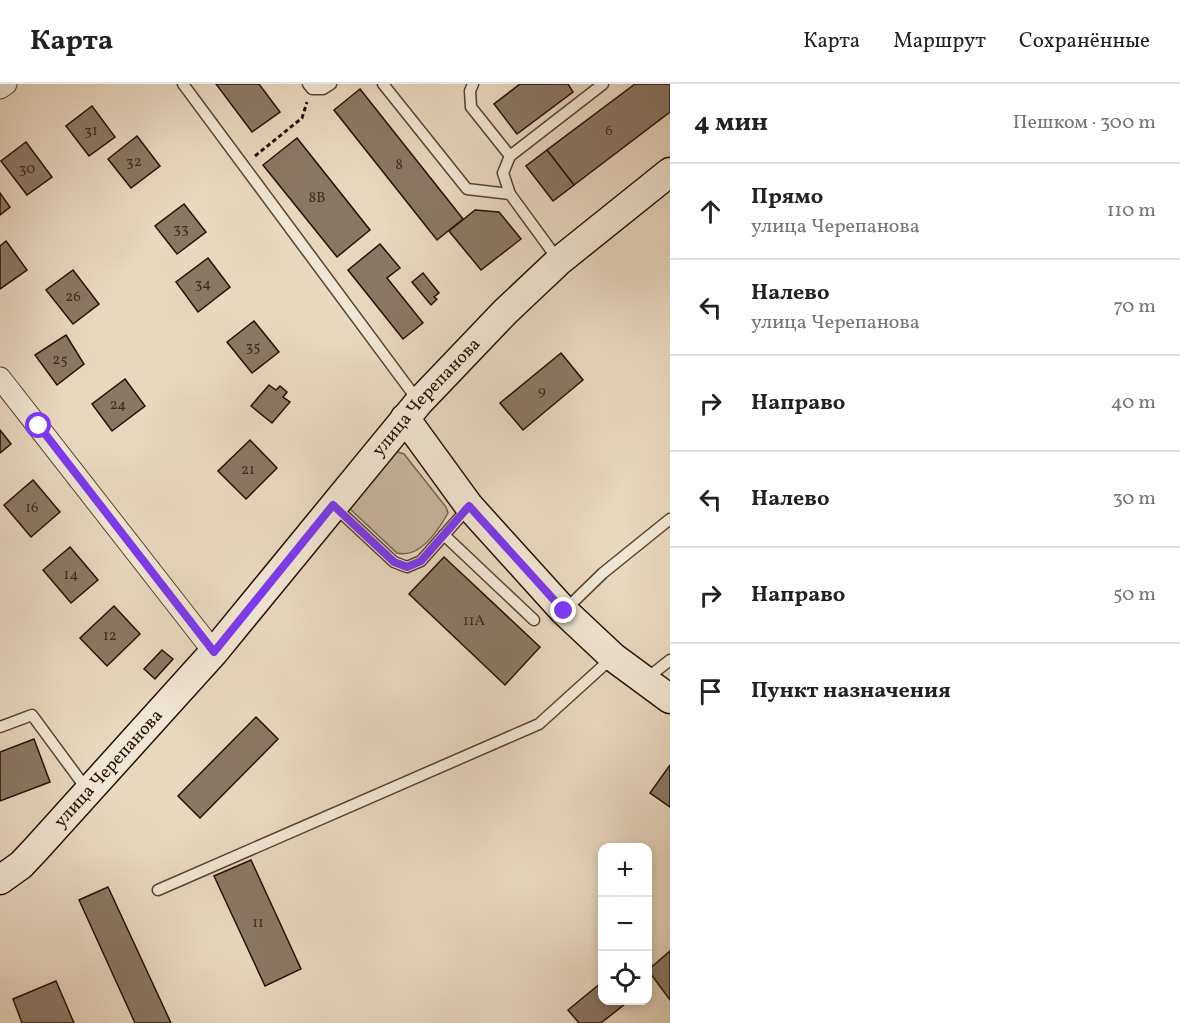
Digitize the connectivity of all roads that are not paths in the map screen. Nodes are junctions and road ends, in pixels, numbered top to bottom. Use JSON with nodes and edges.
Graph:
{"nodes":[{"id":1,"x":6,"y":84,"type":"edge"},
{"id":2,"x":183,"y":84,"type":"edge"},
{"id":3,"x":331,"y":84,"type":"edge"},
{"id":4,"x":382,"y":84,"type":"edge"},
{"id":5,"x":473,"y":84,"type":"edge"},
{"id":6,"x":603,"y":84,"type":"edge"},
{"id":7,"x":310,"y":86,"type":"edge"},
{"id":8,"x":0,"y":88,"type":"edge"},
{"id":9,"x":510,"y":156,"type":"junction"},
{"id":10,"x":670,"y":172,"type":"edge"},
{"id":11,"x":510,"y":194,"type":"junction"},
{"id":12,"x":559,"y":261,"type":"junction"},
{"id":13,"x":0,"y":378,"type":"edge"},
{"id":14,"x":412,"y":410,"type":"junction"},
{"id":15,"x":333,"y":505,"type":"junction"},
{"id":16,"x":469,"y":506,"type":"junction"},
{"id":17,"x":670,"y":519,"type":"edge"},
{"id":18,"x":444,"y":535,"type":"junction"},
{"id":19,"x":564,"y":611,"type":"junction"},
{"id":20,"x":534,"y":620,"type":"dead end"},
{"id":21,"x":214,"y":652,"type":"junction"},
{"id":22,"x":614,"y":657,"type":"junction"},
{"id":23,"x":670,"y":660,"type":"edge"},
{"id":24,"x":644,"y":681,"type":"junction"},
{"id":25,"x":670,"y":699,"type":"edge"},
{"id":26,"x":0,"y":727,"type":"edge"},
{"id":27,"x":88,"y":792,"type":"junction"},
{"id":28,"x":0,"y":880,"type":"edge"},
{"id":29,"x":158,"y":890,"type":"dead end"}],
"edges":[{"from":1,"to":8,"type":"street"},
{"from":2,"to":14,"type":"lane"},
{"from":3,"to":7,"type":"lane"},
{"from":4,"to":11,"type":"lane"},
{"from":5,"to":9,"type":"lane"},
{"from":6,"to":9,"type":"lane"},
{"from":9,"to":11,"type":"lane"},
{"from":10,"to":12,"type":"main road","name":"улица Черепанова"},
{"from":11,"to":12,"type":"lane"},
{"from":12,"to":14,"type":"main road","name":"улица Черепанова"},
{"from":13,"to":21,"type":"street"},
{"from":14,"to":15,"type":"main road","name":"улица Черепанова"},
{"from":14,"to":16,"type":"main road"},
{"from":15,"to":18,"type":"lane"},
{"from":15,"to":21,"type":"main road","name":"улица Черепанова"},
{"from":16,"to":18,"type":"lane"},
{"from":16,"to":19,"type":"main road"},
{"from":17,"to":19,"type":"lane"},
{"from":18,"to":20,"type":"lane"},
{"from":19,"to":22,"type":"main road"},
{"from":21,"to":27,"type":"main road","name":"улица Черепанова"},
{"from":22,"to":24,"type":"main road"},
{"from":22,"to":29,"type":"lane"},
{"from":23,"to":24,"type":"lane"},
{"from":24,"to":25,"type":"main road"},
{"from":26,"to":27,"type":"lane"},
{"from":27,"to":28,"type":"main road","name":"улица Черепанова"}]}
